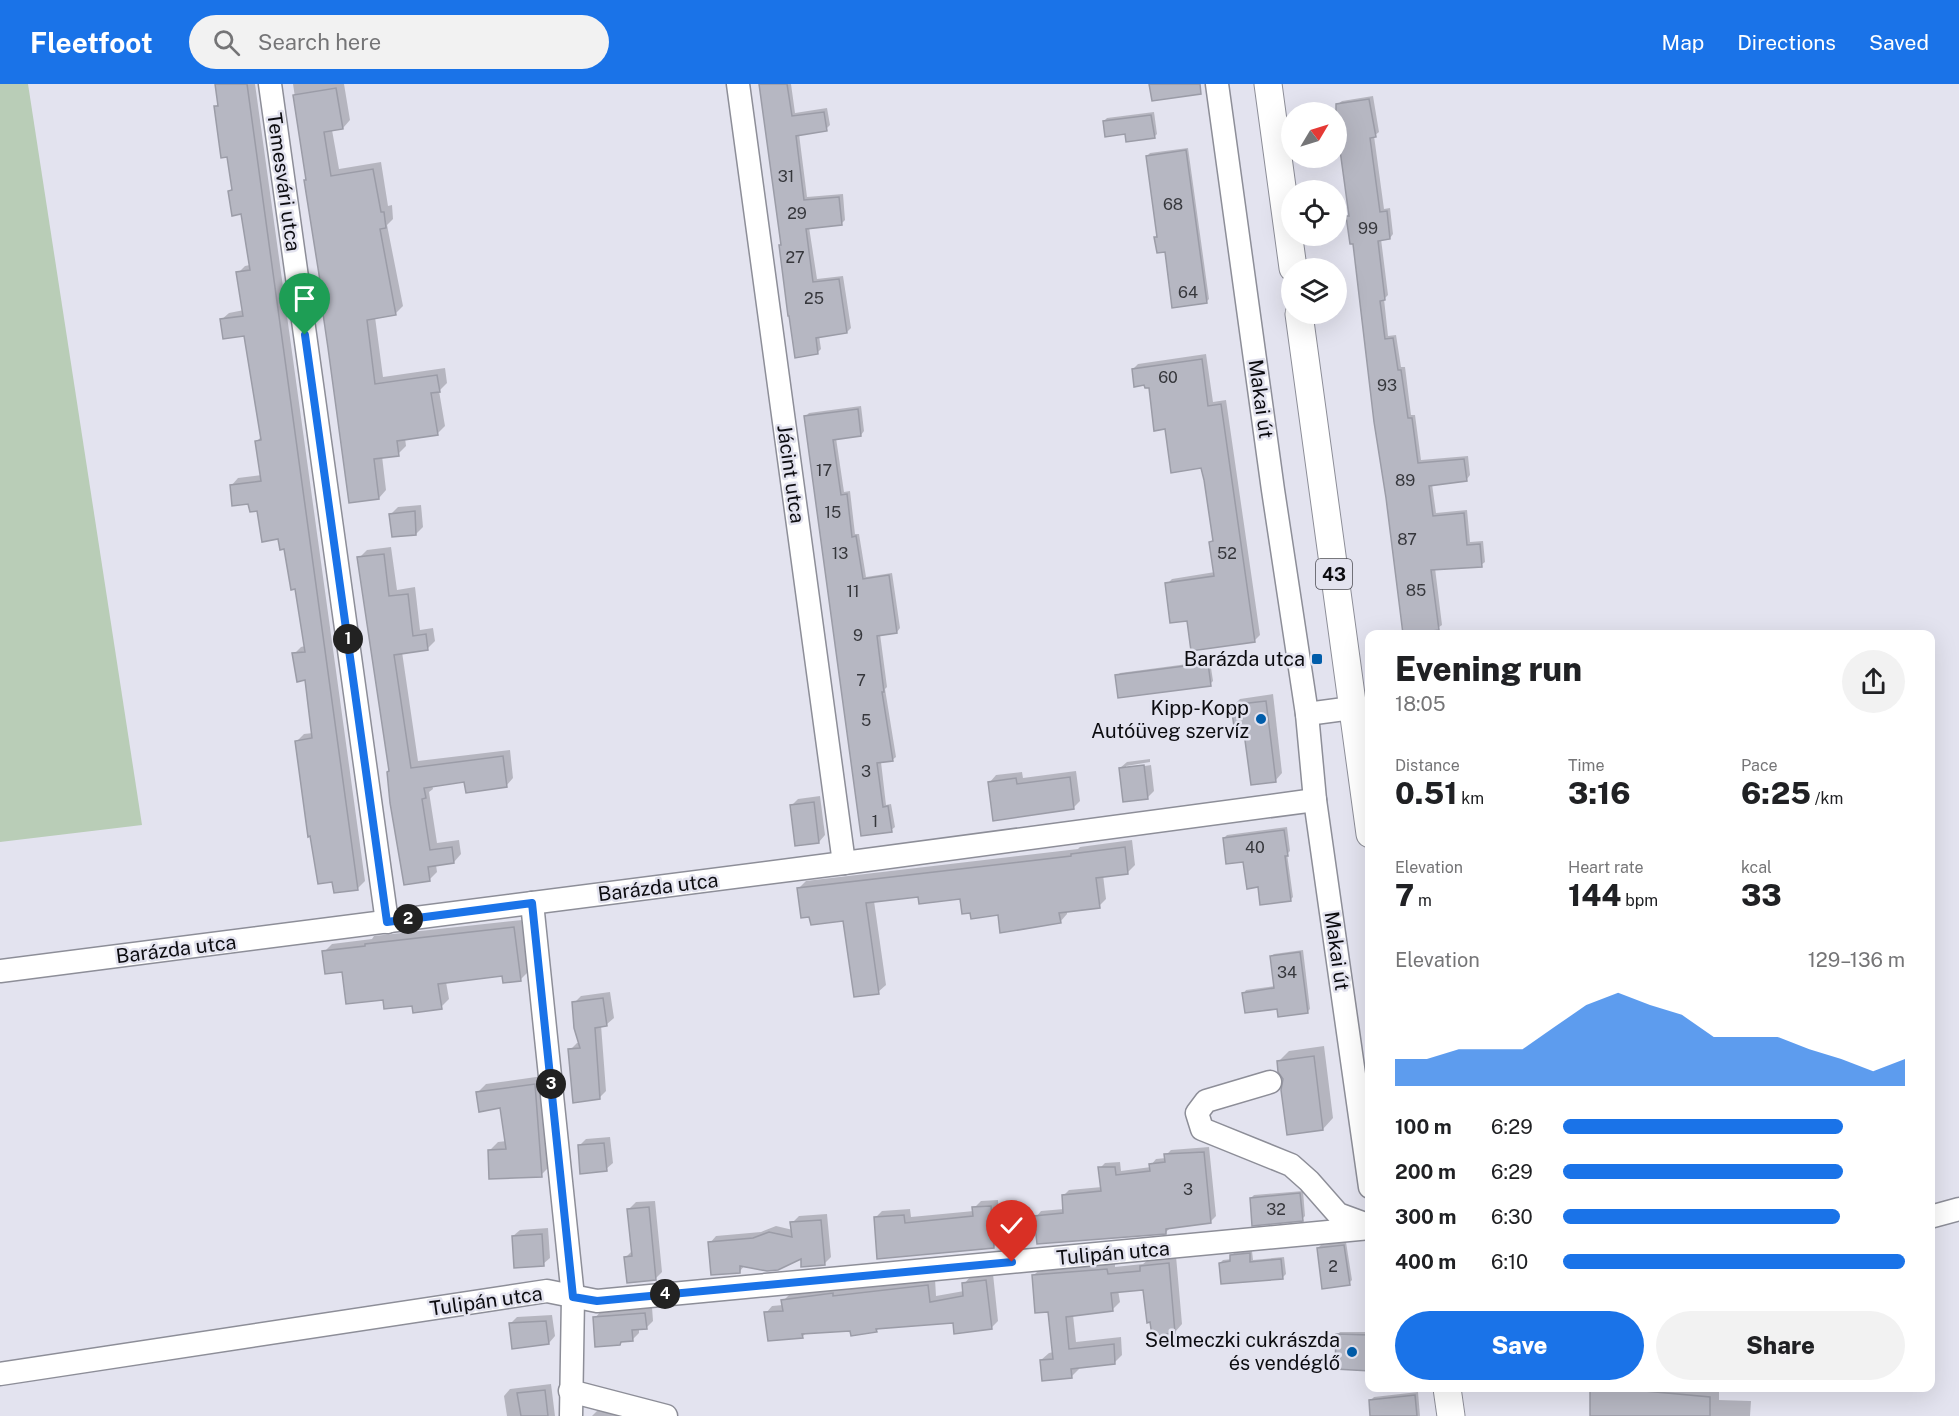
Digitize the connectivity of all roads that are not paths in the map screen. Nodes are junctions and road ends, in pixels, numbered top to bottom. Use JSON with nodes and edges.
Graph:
{"nodes":[{"id":1,"x":270,"y":84,"type":"edge"},
{"id":2,"x":738,"y":84,"type":"edge"},
{"id":3,"x":1217,"y":84,"type":"edge"},
{"id":4,"x":1268,"y":84,"type":"edge"},
{"id":5,"x":1292,"y":258,"type":"edge"},
{"id":6,"x":1300,"y":324,"type":"edge"},
{"id":7,"x":1352,"y":708,"type":"junction"},
{"id":8,"x":1307,"y":714,"type":"junction"},
{"id":9,"x":1365,"y":799,"type":"edge"},
{"id":10,"x":1315,"y":800,"type":"junction"},
{"id":11,"x":844,"y":863,"type":"junction"},
{"id":12,"x":532,"y":903,"type":"junction"},
{"id":13,"x":387,"y":922,"type":"junction"},
{"id":14,"x":0,"y":971,"type":"edge"},
{"id":15,"x":1270,"y":1082,"type":"dead end"},
{"id":16,"x":1365,"y":1152,"type":"edge"},
{"id":17,"x":1959,"y":1209,"type":"edge"},
{"id":18,"x":1935,"y":1216,"type":"edge"},
{"id":19,"x":1365,"y":1224,"type":"edge"},
{"id":20,"x":1365,"y":1226,"type":"edge"},
{"id":21,"x":573,"y":1297,"type":"junction"},
{"id":22,"x":0,"y":1374,"type":"edge"},
{"id":23,"x":570,"y":1391,"type":"junction"},
{"id":24,"x":1448,"y":1392,"type":"edge"},
{"id":25,"x":571,"y":1416,"type":"edge"},
{"id":26,"x":666,"y":1416,"type":"edge"},
{"id":27,"x":1451,"y":1416,"type":"edge"}],
"edges":[{"from":1,"to":13,"type":"street","name":"Temesvári utca"},
{"from":2,"to":11,"type":"street","name":"Jácint utca"},
{"from":3,"to":8,"type":"street","name":"Makai út"},
{"from":4,"to":5,"type":"main road"},
{"from":6,"to":7,"type":"main road","number":"43"},
{"from":7,"to":8,"type":"street"},
{"from":7,"to":9,"type":"main road","number":"43"},
{"from":8,"to":10,"type":"street","name":"Makai út"},
{"from":10,"to":11,"type":"street","name":"Barázda utca"},
{"from":10,"to":16,"type":"street","name":"Makai út"},
{"from":11,"to":12,"type":"street","name":"Barázda utca"},
{"from":12,"to":13,"type":"street","name":"Barázda utca"},
{"from":12,"to":21,"type":"street"},
{"from":13,"to":14,"type":"street","name":"Barázda utca"},
{"from":15,"to":19,"type":"street"},
{"from":17,"to":18,"type":"street"},
{"from":20,"to":21,"type":"street","name":"Tulipán utca"},
{"from":21,"to":22,"type":"street","name":"Tulipán utca"},
{"from":21,"to":23,"type":"street"},
{"from":23,"to":25,"type":"street"},
{"from":23,"to":26,"type":"street"},
{"from":24,"to":27,"type":"main road"}]}
